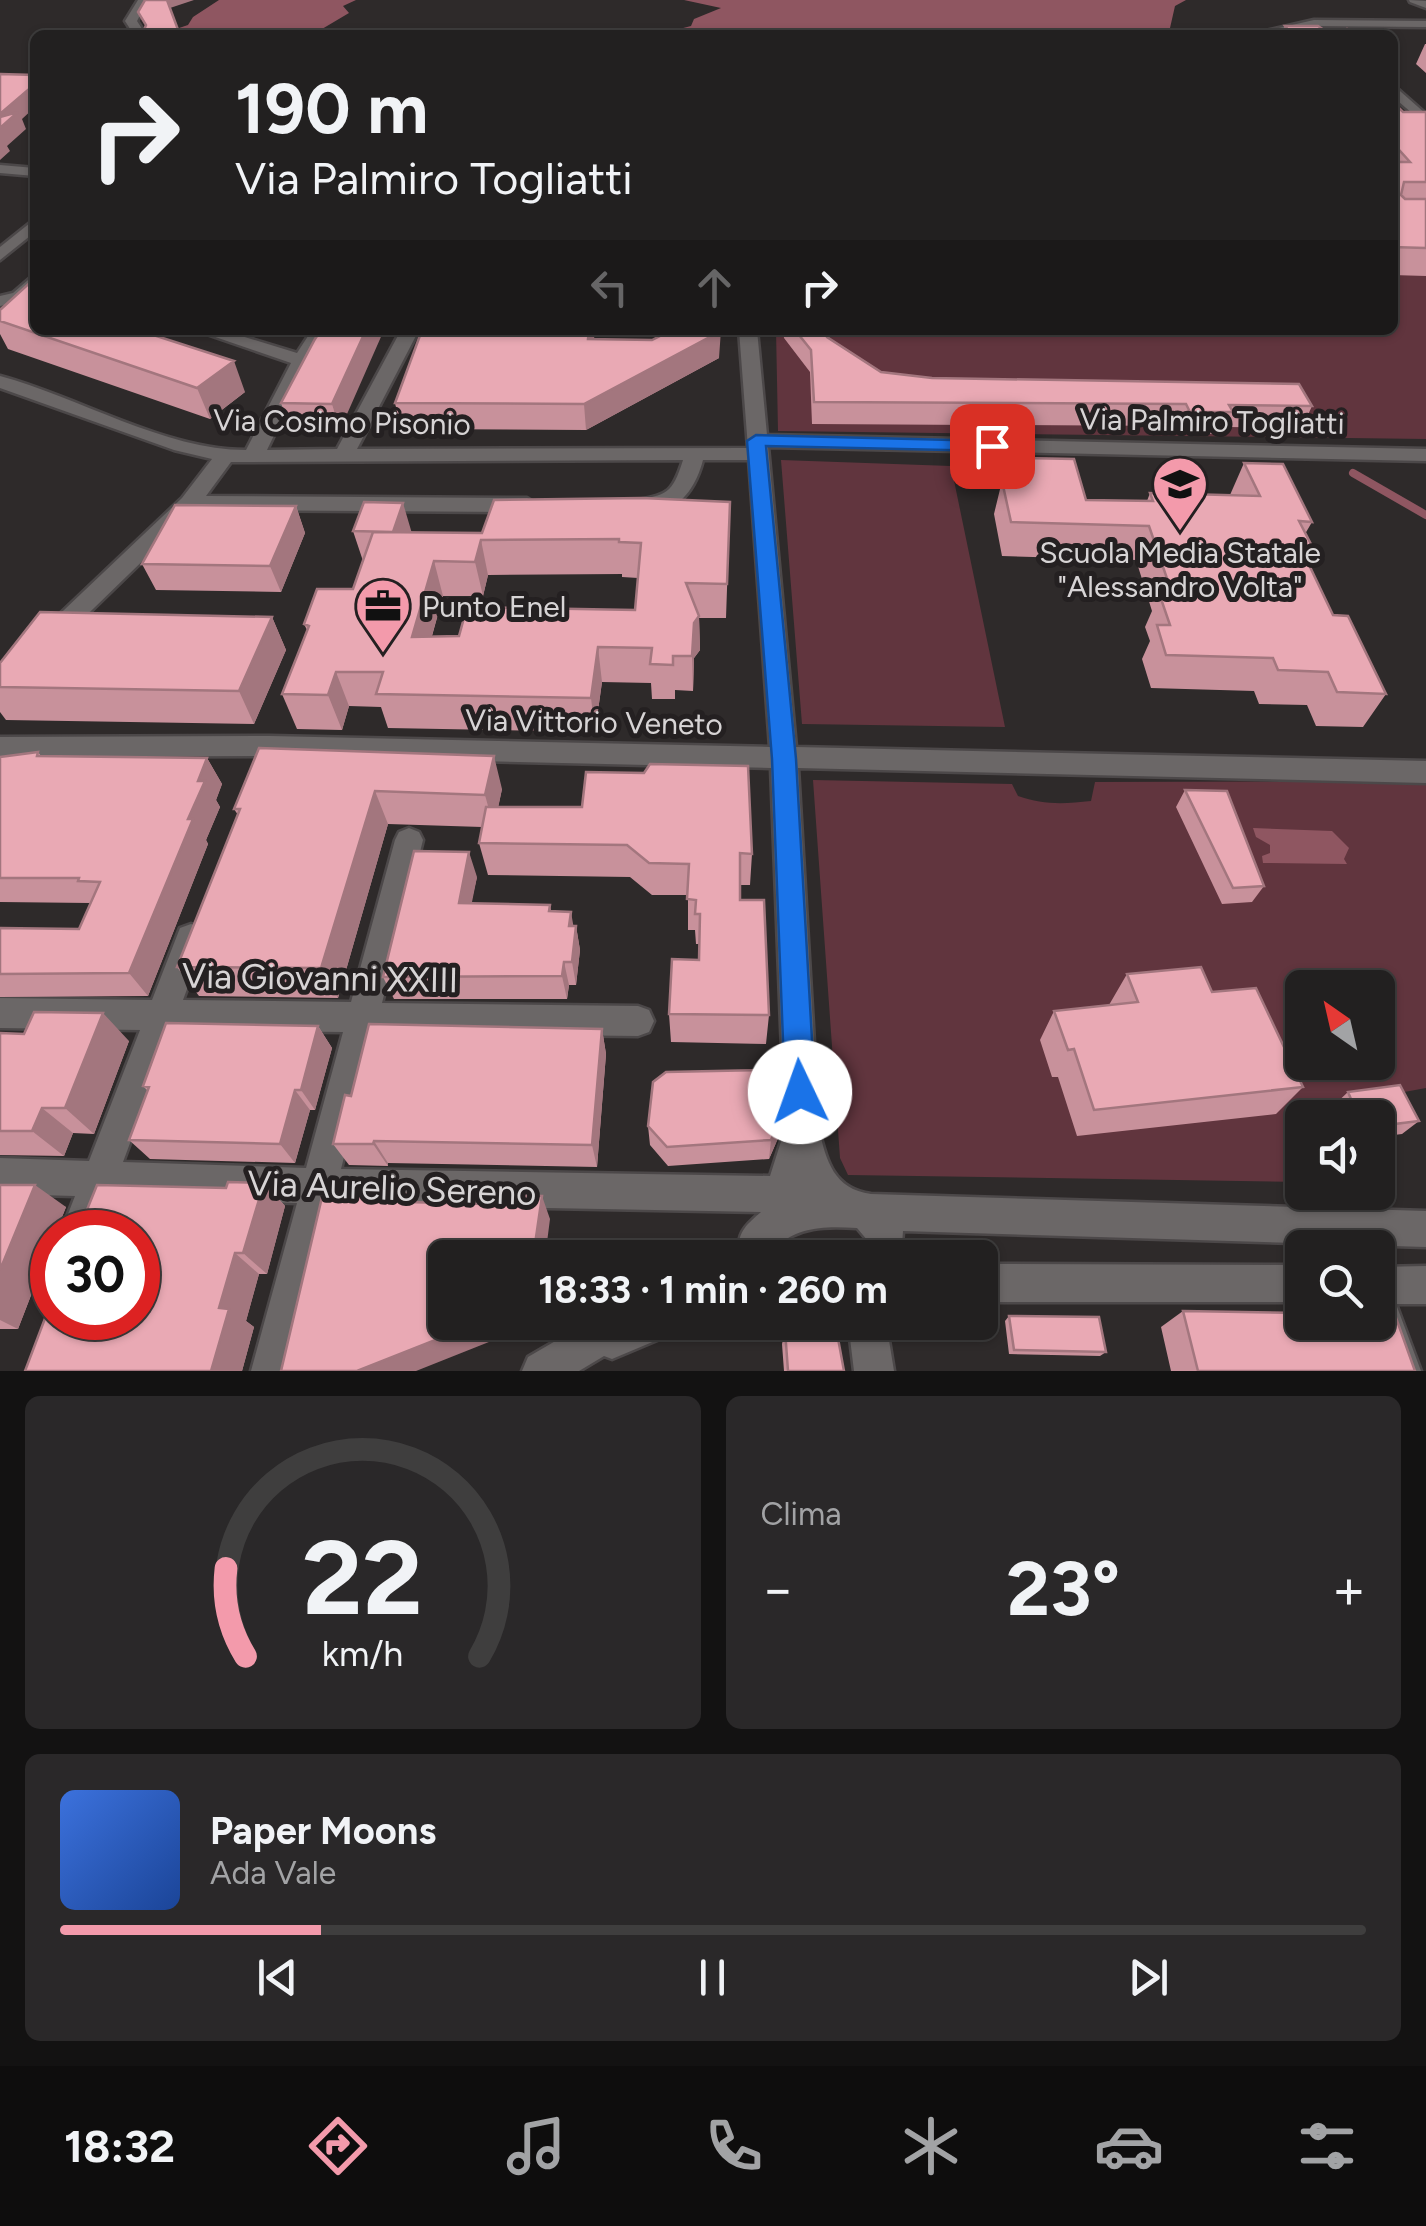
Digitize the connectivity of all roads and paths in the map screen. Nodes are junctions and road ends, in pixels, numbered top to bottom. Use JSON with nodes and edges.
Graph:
{"nodes":[{"id":1,"x":143,"y":0,"type":"edge"},
{"id":2,"x":1414,"y":0,"type":"edge"},
{"id":3,"x":1426,"y":7,"type":"edge"},
{"id":4,"x":1395,"y":13,"type":"junction"},
{"id":5,"x":1326,"y":22,"type":"junction"},
{"id":6,"x":1362,"y":23,"type":"junction"},
{"id":7,"x":1426,"y":24,"type":"edge"},
{"id":8,"x":137,"y":30,"type":"edge"},
{"id":9,"x":1270,"y":30,"type":"edge"},
{"id":10,"x":1334,"y":30,"type":"edge"},
{"id":11,"x":1398,"y":94,"type":"edge"},
{"id":12,"x":1426,"y":121,"type":"edge"},
{"id":13,"x":0,"y":169,"type":"edge"},
{"id":14,"x":30,"y":171,"type":"edge"},
{"id":15,"x":30,"y":229,"type":"edge"},
{"id":16,"x":0,"y":256,"type":"edge"},
{"id":17,"x":30,"y":284,"type":"edge"},
{"id":18,"x":0,"y":301,"type":"edge"},
{"id":19,"x":220,"y":335,"type":"edge"},
{"id":20,"x":317,"y":335,"type":"edge"},
{"id":21,"x":407,"y":335,"type":"edge"},
{"id":22,"x":748,"y":335,"type":"edge"},
{"id":23,"x":300,"y":360,"type":"junction"},
{"id":24,"x":0,"y":382,"type":"edge"},
{"id":25,"x":757,"y":447,"type":"junction"},
{"id":26,"x":344,"y":454,"type":"junction"},
{"id":27,"x":695,"y":454,"type":"junction"},
{"id":28,"x":225,"y":456,"type":"junction"},
{"id":29,"x":254,"y":456,"type":"junction"},
{"id":30,"x":1426,"y":456,"type":"edge"},
{"id":31,"x":190,"y":503,"type":"junction"},
{"id":32,"x":557,"y":505,"type":"edge"},
{"id":33,"x":614,"y":506,"type":"edge"},
{"id":34,"x":35,"y":652,"type":"edge"},
{"id":35,"x":270,"y":746,"type":"junction"},
{"id":36,"x":0,"y":748,"type":"edge"},
{"id":37,"x":784,"y":759,"type":"junction"},
{"id":38,"x":1426,"y":772,"type":"edge"},
{"id":39,"x":255,"y":782,"type":"edge"},
{"id":40,"x":409,"y":840,"type":"dead end"},
{"id":41,"x":204,"y":906,"type":"edge"},
{"id":42,"x":163,"y":1012,"type":"junction"},
{"id":43,"x":0,"y":1013,"type":"edge"},
{"id":44,"x":363,"y":1016,"type":"junction"},
{"id":45,"x":638,"y":1021,"type":"dead end"},
{"id":46,"x":802,"y":1129,"type":"junction"},
{"id":47,"x":0,"y":1176,"type":"edge"},
{"id":48,"x":99,"y":1179,"type":"junction"},
{"id":49,"x":319,"y":1186,"type":"junction"},
{"id":50,"x":87,"y":1210,"type":"edge"},
{"id":51,"x":870,"y":1212,"type":"junction"},
{"id":52,"x":1426,"y":1229,"type":"edge"},
{"id":53,"x":1395,"y":1232,"type":"edge"},
{"id":54,"x":762,"y":1234,"type":"edge"},
{"id":55,"x":1285,"y":1234,"type":"edge"},
{"id":56,"x":885,"y":1240,"type":"edge"},
{"id":57,"x":998,"y":1283,"type":"edge"},
{"id":58,"x":1285,"y":1284,"type":"edge"},
{"id":59,"x":1395,"y":1285,"type":"edge"},
{"id":60,"x":1426,"y":1286,"type":"edge"},
{"id":61,"x":595,"y":1340,"type":"edge"},
{"id":62,"x":612,"y":1340,"type":"edge"},
{"id":63,"x":870,"y":1340,"type":"edge"},
{"id":64,"x":1390,"y":1340,"type":"edge"},
{"id":65,"x":556,"y":1363,"type":"edge"},
{"id":66,"x":271,"y":1371,"type":"edge"},
{"id":67,"x":874,"y":1371,"type":"edge"},
{"id":68,"x":1401,"y":1371,"type":"edge"}],
"edges":[{"from":1,"to":8,"type":"street"},
{"from":2,"to":3,"type":"street"},
{"from":3,"to":4,"type":"street"},
{"from":4,"to":6,"type":"street"},
{"from":4,"to":7,"type":"street"},
{"from":5,"to":6,"type":"street"},
{"from":5,"to":9,"type":"street"},
{"from":5,"to":10,"type":"street"},
{"from":6,"to":7,"type":"street"},
{"from":11,"to":12,"type":"street"},
{"from":13,"to":14,"type":"street"},
{"from":15,"to":16,"type":"street"},
{"from":17,"to":18,"type":"street"},
{"from":19,"to":23,"type":"street"},
{"from":20,"to":23,"type":"street"},
{"from":21,"to":26,"type":"street"},
{"from":22,"to":25,"type":"street"},
{"from":23,"to":29,"type":"street"},
{"from":24,"to":28,"type":"street","name":"Via Cosimo Pisonio"},
{"from":25,"to":27,"type":"street","name":"Via Cosimo Pisonio"},
{"from":25,"to":30,"type":"street","name":"Via Palmiro Togliatti"},
{"from":25,"to":37,"type":"street"},
{"from":26,"to":27,"type":"street","name":"Via Cosimo Pisonio"},
{"from":26,"to":29,"type":"street","name":"Via Cosimo Pisonio"},
{"from":27,"to":33,"type":"street"},
{"from":28,"to":29,"type":"street","name":"Via Cosimo Pisonio"},
{"from":28,"to":31,"type":"street"},
{"from":31,"to":32,"type":"street"},
{"from":31,"to":34,"type":"street"},
{"from":35,"to":36,"type":"street","name":"Via Vittorio Veneto"},
{"from":35,"to":37,"type":"street","name":"Via Vittorio Veneto"},
{"from":35,"to":39,"type":"street"},
{"from":37,"to":38,"type":"street","name":"Via Vittorio Veneto"},
{"from":37,"to":46,"type":"street"},
{"from":40,"to":44,"type":"street"},
{"from":41,"to":42,"type":"street"},
{"from":42,"to":43,"type":"street","name":"Via Giovanni XXIII"},
{"from":42,"to":44,"type":"street","name":"Via Giovanni XXIII"},
{"from":42,"to":48,"type":"street"},
{"from":44,"to":45,"type":"street","name":"Via Giovanni XXIII"},
{"from":44,"to":49,"type":"street"},
{"from":46,"to":51,"type":"street"},
{"from":46,"to":54,"type":"street"},
{"from":47,"to":48,"type":"street","name":"Via Aurelio Sereno"},
{"from":48,"to":49,"type":"street","name":"Via Aurelio Sereno"},
{"from":48,"to":50,"type":"street"},
{"from":49,"to":54,"type":"street","name":"Via Aurelio Sereno"},
{"from":49,"to":66,"type":"street"},
{"from":51,"to":54,"type":"street","name":"Via Aurelio Sereno"},
{"from":51,"to":55,"type":"street","name":"Via Aurelio Sereno"},
{"from":51,"to":56,"type":"street"},
{"from":52,"to":53,"type":"street","name":"Via Aurelio Sereno"},
{"from":57,"to":58,"type":"street"},
{"from":59,"to":60,"type":"street"},
{"from":61,"to":65,"type":"street"},
{"from":62,"to":65,"type":"street"},
{"from":63,"to":67,"type":"street"},
{"from":64,"to":68,"type":"street"}]}
